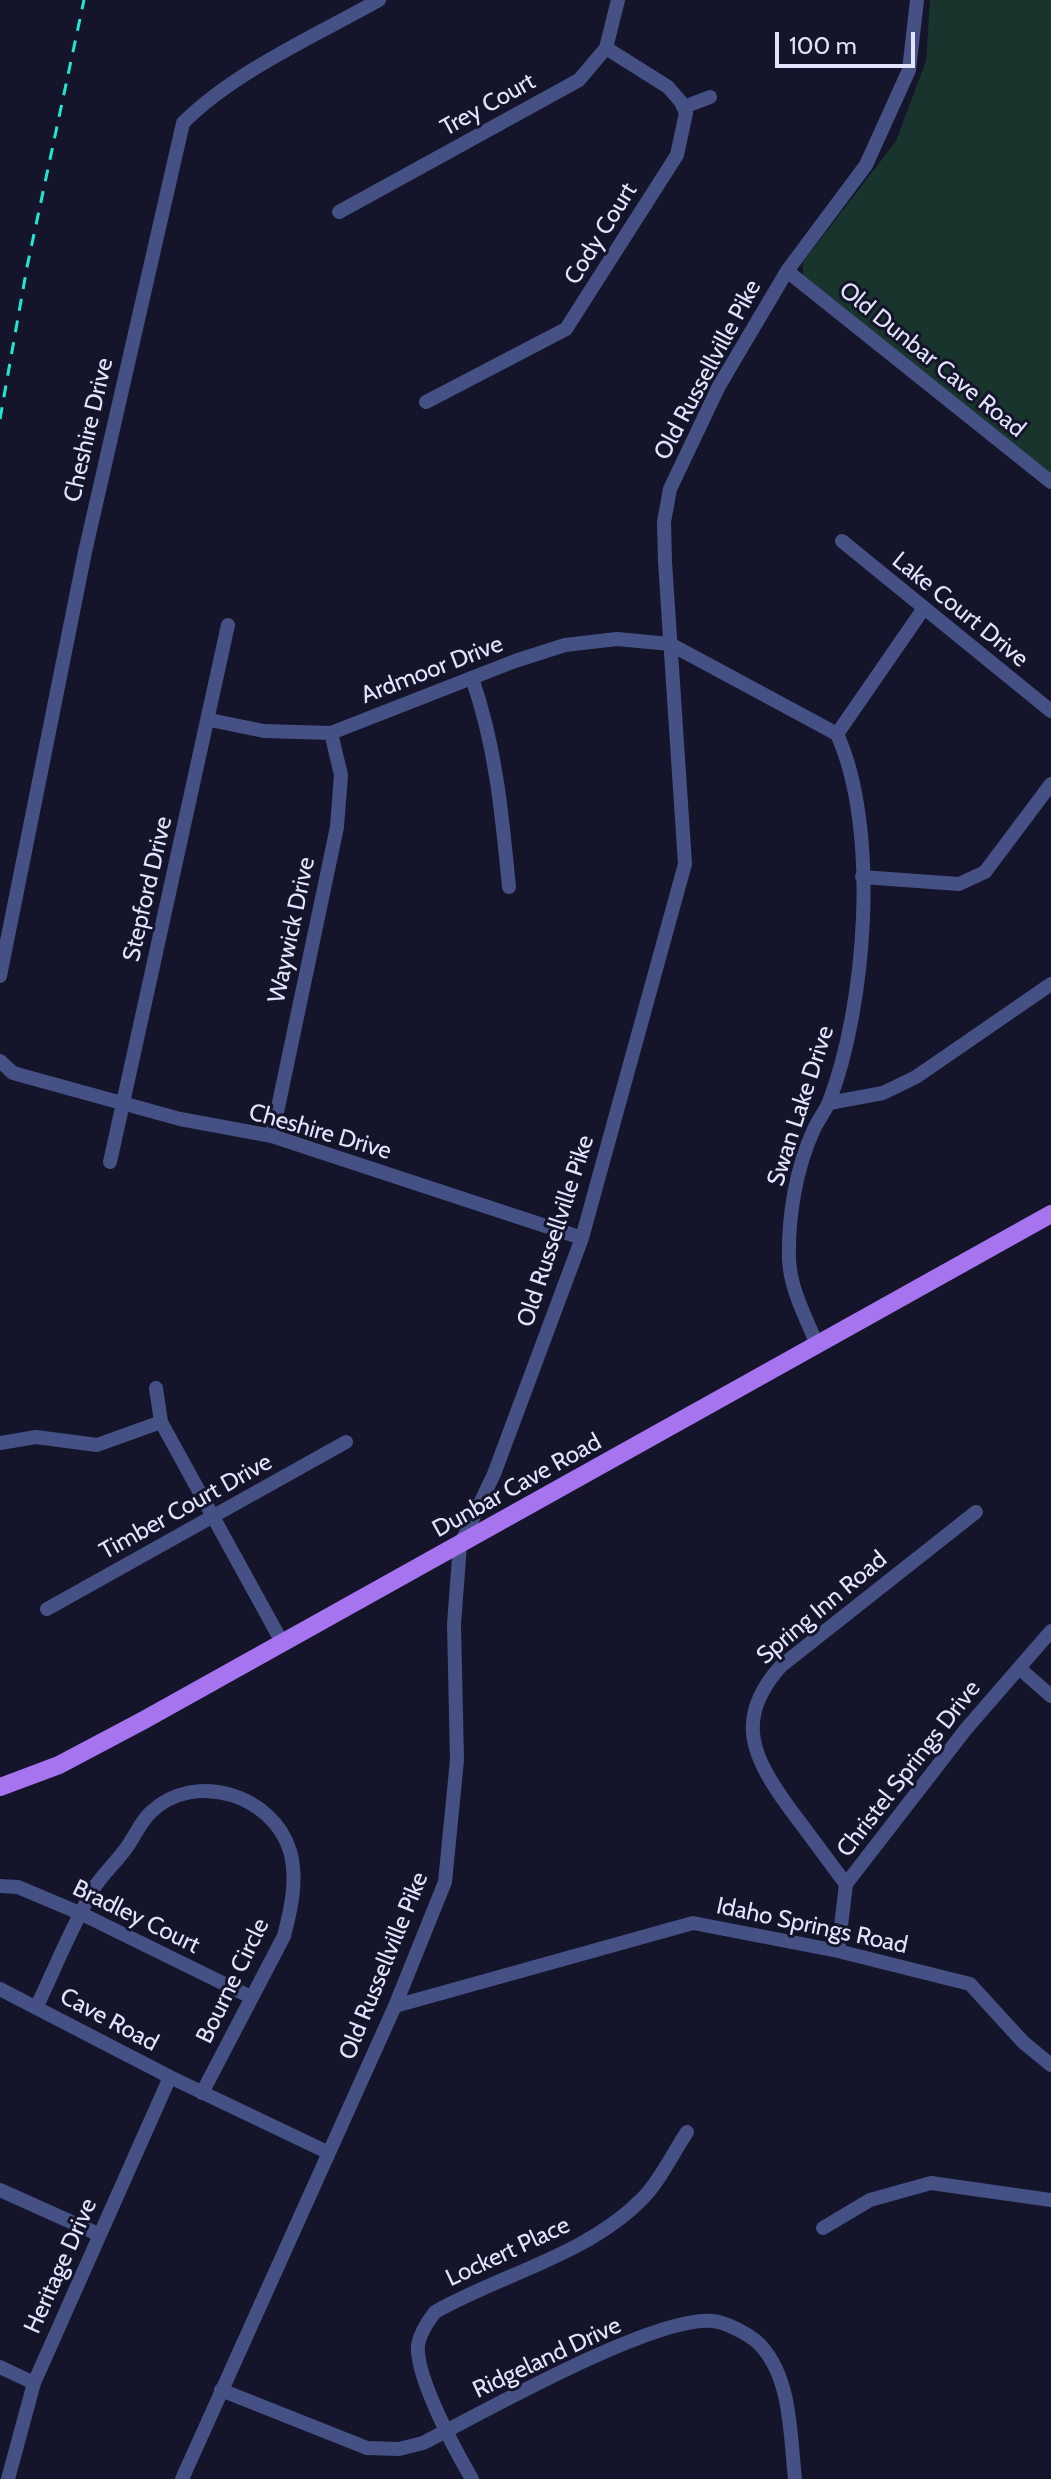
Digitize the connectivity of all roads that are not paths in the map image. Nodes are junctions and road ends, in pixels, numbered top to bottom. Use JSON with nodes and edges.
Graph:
{"nodes":[{"id":1,"x":379,"y":0,"type":"edge"},
{"id":2,"x":618,"y":0,"type":"edge"},
{"id":3,"x":917,"y":0,"type":"edge"},
{"id":4,"x":606,"y":48,"type":"junction"},
{"id":5,"x":710,"y":97,"type":"dead end"},
{"id":6,"x":684,"y":107,"type":"junction"},
{"id":7,"x":339,"y":212,"type":"dead end"},
{"id":8,"x":787,"y":271,"type":"junction"},
{"id":9,"x":426,"y":402,"type":"dead end"},
{"id":10,"x":1051,"y":482,"type":"edge"},
{"id":11,"x":842,"y":541,"type":"dead end"},
{"id":12,"x":924,"y":608,"type":"junction"},
{"id":13,"x":228,"y":625,"type":"dead end"},
{"id":14,"x":670,"y":644,"type":"junction"},
{"id":15,"x":472,"y":678,"type":"junction"},
{"id":16,"x":1051,"y":711,"type":"edge"},
{"id":17,"x":210,"y":720,"type":"junction"},
{"id":18,"x":331,"y":733,"type":"junction"},
{"id":19,"x":837,"y":734,"type":"junction"},
{"id":20,"x":1051,"y":784,"type":"edge"},
{"id":21,"x":862,"y":877,"type":"junction"},
{"id":22,"x":509,"y":887,"type":"dead end"},
{"id":23,"x":0,"y":976,"type":"edge"},
{"id":24,"x":1051,"y":984,"type":"edge"},
{"id":25,"x":0,"y":1061,"type":"edge"},
{"id":26,"x":121,"y":1103,"type":"junction"},
{"id":27,"x":829,"y":1103,"type":"junction"},
{"id":28,"x":272,"y":1136,"type":"junction"},
{"id":29,"x":110,"y":1162,"type":"dead end"},
{"id":30,"x":1051,"y":1214,"type":"edge"},
{"id":31,"x":582,"y":1238,"type":"junction"},
{"id":32,"x":817,"y":1345,"type":"junction"},
{"id":33,"x":156,"y":1388,"type":"dead end"},
{"id":34,"x":161,"y":1422,"type":"junction"},
{"id":35,"x":346,"y":1442,"type":"dead end"},
{"id":36,"x":0,"y":1443,"type":"edge"},
{"id":37,"x":976,"y":1512,"type":"dead end"},
{"id":38,"x":212,"y":1518,"type":"junction"},
{"id":39,"x":460,"y":1545,"type":"junction"},
{"id":40,"x":47,"y":1609,"type":"dead end"},
{"id":41,"x":1051,"y":1631,"type":"edge"},
{"id":42,"x":283,"y":1644,"type":"junction"},
{"id":43,"x":1019,"y":1668,"type":"junction"},
{"id":44,"x":1051,"y":1696,"type":"edge"},
{"id":45,"x":0,"y":1787,"type":"edge"},
{"id":46,"x":846,"y":1884,"type":"junction"},
{"id":47,"x":0,"y":1886,"type":"edge"},
{"id":48,"x":82,"y":1914,"type":"junction"},
{"id":49,"x":838,"y":1951,"type":"junction"},
{"id":50,"x":0,"y":1989,"type":"edge"},
{"id":51,"x":251,"y":1997,"type":"junction"},
{"id":52,"x":37,"y":2006,"type":"junction"},
{"id":53,"x":395,"y":2006,"type":"junction"},
{"id":54,"x":1051,"y":2065,"type":"edge"},
{"id":55,"x":170,"y":2077,"type":"junction"},
{"id":56,"x":202,"y":2093,"type":"junction"},
{"id":57,"x":687,"y":2132,"type":"dead end"},
{"id":58,"x":327,"y":2152,"type":"junction"},
{"id":59,"x":0,"y":2190,"type":"edge"},
{"id":60,"x":1051,"y":2200,"type":"edge"},
{"id":61,"x":823,"y":2228,"type":"dead end"},
{"id":62,"x":98,"y":2234,"type":"junction"},
{"id":63,"x":0,"y":2367,"type":"edge"},
{"id":64,"x":34,"y":2383,"type":"junction"},
{"id":65,"x":221,"y":2390,"type":"junction"},
{"id":66,"x":449,"y":2430,"type":"junction"},
{"id":67,"x":8,"y":2479,"type":"edge"},
{"id":68,"x":182,"y":2479,"type":"edge"},
{"id":69,"x":472,"y":2479,"type":"edge"},
{"id":70,"x":795,"y":2479,"type":"edge"}],
"edges":[{"from":1,"to":23,"type":"street","name":"Cheshire Drive"},
{"from":2,"to":4,"type":"street","name":"Trey Court"},
{"from":3,"to":8,"type":"street","name":"Old Russellville Pike"},
{"from":4,"to":6,"type":"street"},
{"from":4,"to":7,"type":"street","name":"Trey Court"},
{"from":5,"to":6,"type":"street"},
{"from":6,"to":9,"type":"street","name":"Cody Court"},
{"from":8,"to":10,"type":"street","name":"Old Dunbar Cave Road"},
{"from":8,"to":14,"type":"street","name":"Old Russellville Pike"},
{"from":11,"to":12,"type":"street","name":"Lake Court Drive"},
{"from":12,"to":16,"type":"street","name":"Lake Court Drive"},
{"from":12,"to":19,"type":"street"},
{"from":13,"to":17,"type":"street","name":"Stepford Drive"},
{"from":14,"to":15,"type":"street","name":"Ardmoor Drive"},
{"from":14,"to":19,"type":"street"},
{"from":14,"to":31,"type":"street","name":"Old Russellville Pike"},
{"from":15,"to":18,"type":"street","name":"Ardmoor Drive"},
{"from":15,"to":22,"type":"street"},
{"from":17,"to":18,"type":"street","name":"Ardmoor Drive"},
{"from":17,"to":26,"type":"street","name":"Stepford Drive"},
{"from":18,"to":28,"type":"street","name":"Waywick Drive"},
{"from":19,"to":21,"type":"street","name":"Swan Lake Drive"},
{"from":20,"to":21,"type":"street"},
{"from":21,"to":27,"type":"street","name":"Swan Lake Drive"},
{"from":24,"to":27,"type":"street"},
{"from":25,"to":26,"type":"street","name":"Cheshire Drive"},
{"from":26,"to":28,"type":"street","name":"Cheshire Drive"},
{"from":26,"to":29,"type":"street","name":"Stepford Drive"},
{"from":27,"to":32,"type":"street","name":"Swan Lake Drive"},
{"from":28,"to":31,"type":"street","name":"Cheshire Drive"},
{"from":30,"to":32,"type":"main road","name":"Dunbar Cave Road"},
{"from":31,"to":39,"type":"street","name":"Old Russellville Pike"},
{"from":32,"to":39,"type":"main road","name":"Dunbar Cave Road"},
{"from":33,"to":34,"type":"street"},
{"from":34,"to":36,"type":"street"},
{"from":34,"to":38,"type":"street"},
{"from":35,"to":38,"type":"street","name":"Timber Court Drive"},
{"from":37,"to":46,"type":"street","name":"Spring Inn Road"},
{"from":38,"to":40,"type":"street","name":"Timber Court Drive"},
{"from":38,"to":42,"type":"street"},
{"from":39,"to":42,"type":"main road","name":"Dunbar Cave Road"},
{"from":39,"to":53,"type":"street","name":"Old Russellville Pike"},
{"from":41,"to":43,"type":"street","name":"Christel Springs Drive"},
{"from":42,"to":45,"type":"main road","name":"Dunbar Cave Road"},
{"from":43,"to":44,"type":"street"},
{"from":43,"to":46,"type":"street","name":"Christel Springs Drive"},
{"from":46,"to":49,"type":"street","name":"Christel Springs Drive"},
{"from":47,"to":48,"type":"street","name":"Bradley Court"},
{"from":48,"to":51,"type":"street","name":"Bradley Court"},
{"from":48,"to":51,"type":"street","name":"Bourne Circle"},
{"from":48,"to":52,"type":"street","name":"Bourne Circle"},
{"from":49,"to":53,"type":"street","name":"Idaho Springs Road"},
{"from":49,"to":54,"type":"street","name":"Idaho Springs Road"},
{"from":50,"to":52,"type":"street","name":"Cave Road"},
{"from":51,"to":56,"type":"street","name":"Bourne Circle"},
{"from":52,"to":55,"type":"street","name":"Cave Road"},
{"from":53,"to":58,"type":"street","name":"Old Russellville Pike"},
{"from":55,"to":56,"type":"street","name":"Cave Road"},
{"from":55,"to":62,"type":"street","name":"Heritage Drive"},
{"from":56,"to":58,"type":"street","name":"Cave Road"},
{"from":57,"to":66,"type":"street","name":"Lockert Place"},
{"from":58,"to":65,"type":"street","name":"Old Russellville Pike"},
{"from":59,"to":62,"type":"street"},
{"from":60,"to":61,"type":"street"},
{"from":62,"to":64,"type":"street","name":"Heritage Drive"},
{"from":63,"to":64,"type":"street"},
{"from":64,"to":67,"type":"street","name":"Heritage Drive"},
{"from":65,"to":66,"type":"street","name":"Ridgeland Drive"},
{"from":65,"to":68,"type":"street","name":"Old Russellville Pike"},
{"from":66,"to":69,"type":"street","name":"Lockert Place"},
{"from":66,"to":70,"type":"street","name":"Ridgeland Drive"}]}
